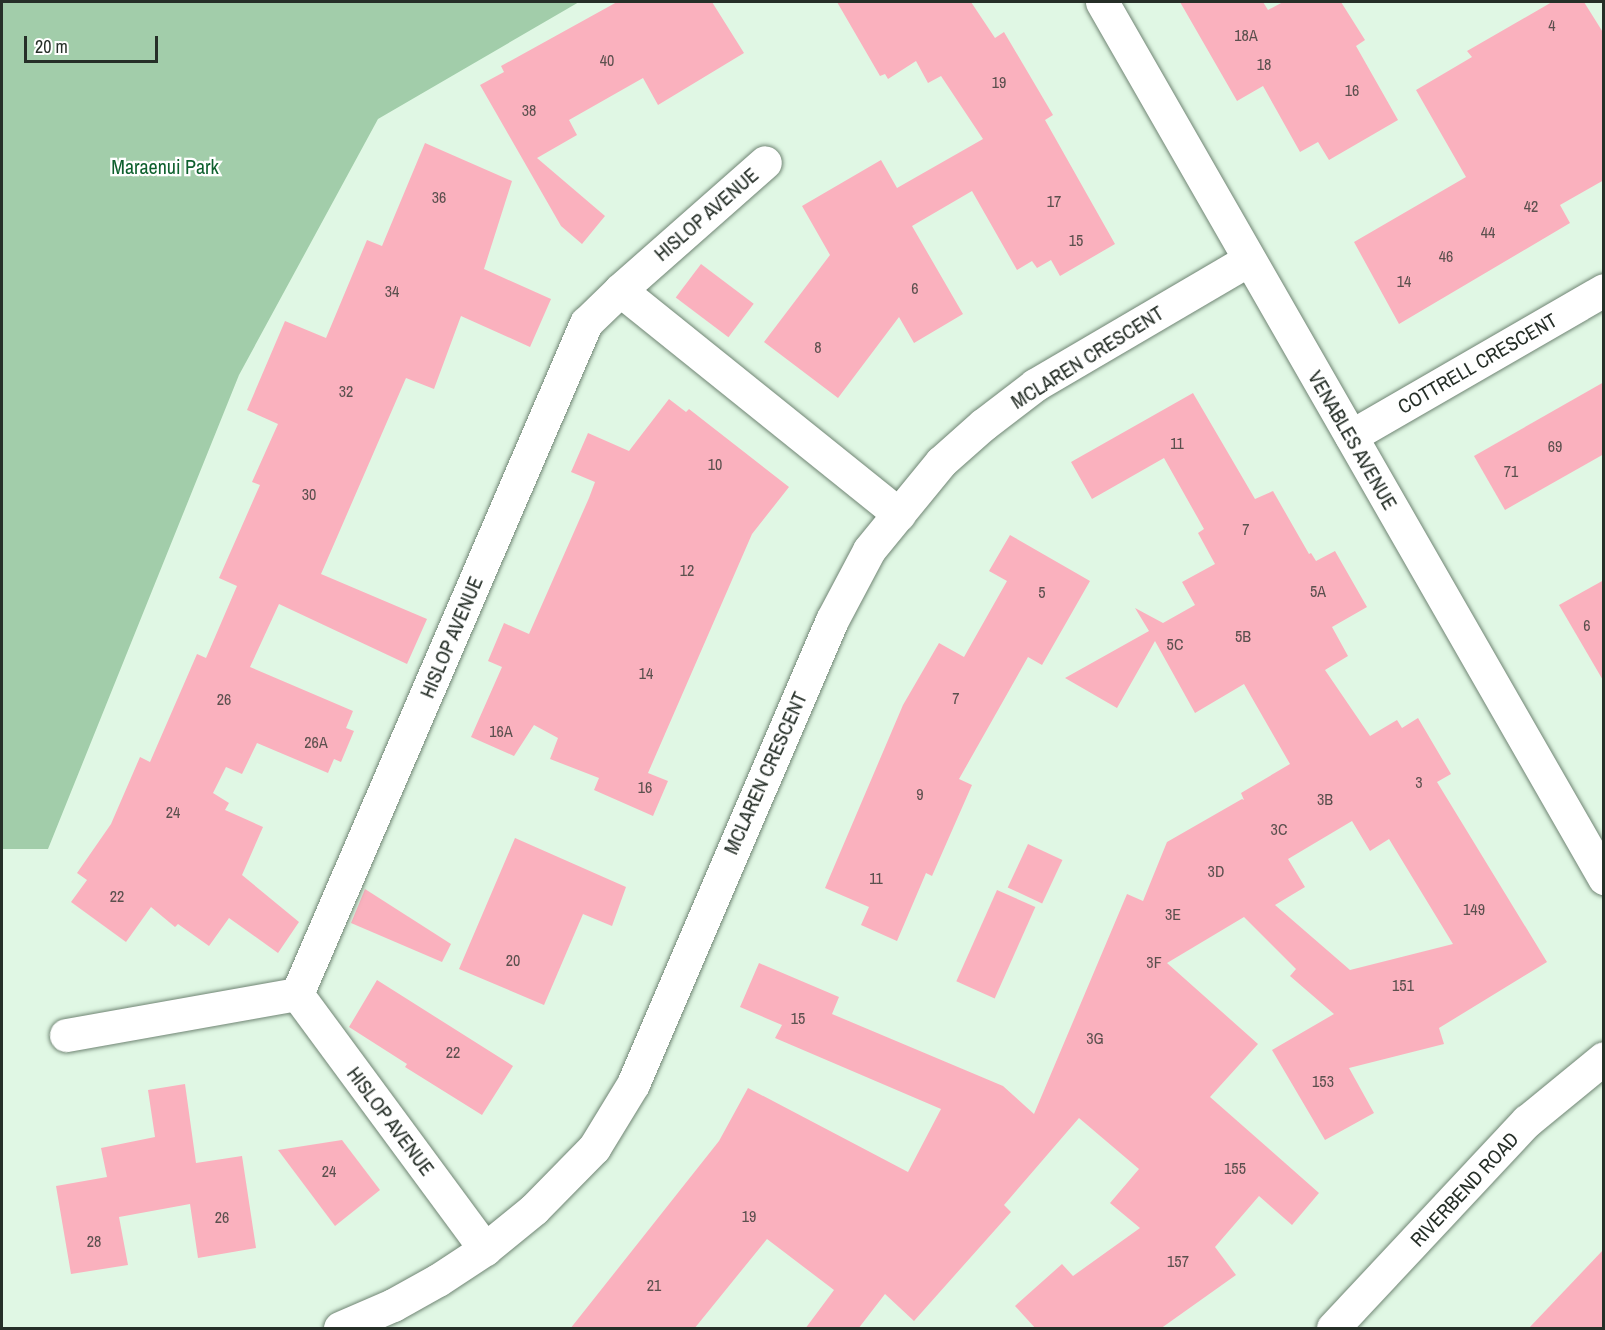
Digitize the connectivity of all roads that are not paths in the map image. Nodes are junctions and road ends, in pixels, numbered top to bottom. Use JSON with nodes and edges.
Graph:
{"nodes":[{"id":1,"x":1102,"y":2,"type":"edge"},
{"id":2,"x":765,"y":162,"type":"dead end"},
{"id":3,"x":1248,"y":260,"type":"junction"},
{"id":4,"x":620,"y":290,"type":"junction"},
{"id":5,"x":1604,"y":290,"type":"edge"},
{"id":6,"x":1351,"y":436,"type":"junction"},
{"id":7,"x":899,"y":514,"type":"junction"},
{"id":8,"x":1604,"y":878,"type":"edge"},
{"id":9,"x":297,"y":994,"type":"junction"},
{"id":10,"x":66,"y":1035,"type":"dead end"},
{"id":11,"x":1604,"y":1058,"type":"edge"},
{"id":12,"x":484,"y":1249,"type":"junction"},
{"id":13,"x":340,"y":1329,"type":"edge"},
{"id":14,"x":1333,"y":1329,"type":"edge"}],
"edges":[{"from":1,"to":3,"type":"street","name":"VENABLES AVENUE"},
{"from":2,"to":4,"type":"street","name":"HISLOP AVENUE"},
{"from":3,"to":6,"type":"street","name":"VENABLES AVENUE"},
{"from":3,"to":7,"type":"street","name":"MCLAREN CRESCENT"},
{"from":4,"to":7,"type":"street"},
{"from":4,"to":9,"type":"street","name":"HISLOP AVENUE"},
{"from":5,"to":6,"type":"street","name":"COTTRELL CRESCENT"},
{"from":6,"to":8,"type":"street","name":"VENABLES AVENUE"},
{"from":7,"to":12,"type":"street","name":"MCLAREN CRESCENT"},
{"from":9,"to":10,"type":"street"},
{"from":9,"to":12,"type":"street","name":"HISLOP AVENUE"},
{"from":11,"to":14,"type":"street","name":"RIVERBEND ROAD"},
{"from":12,"to":13,"type":"street","name":"MCLAREN CRESCENT"}]}
